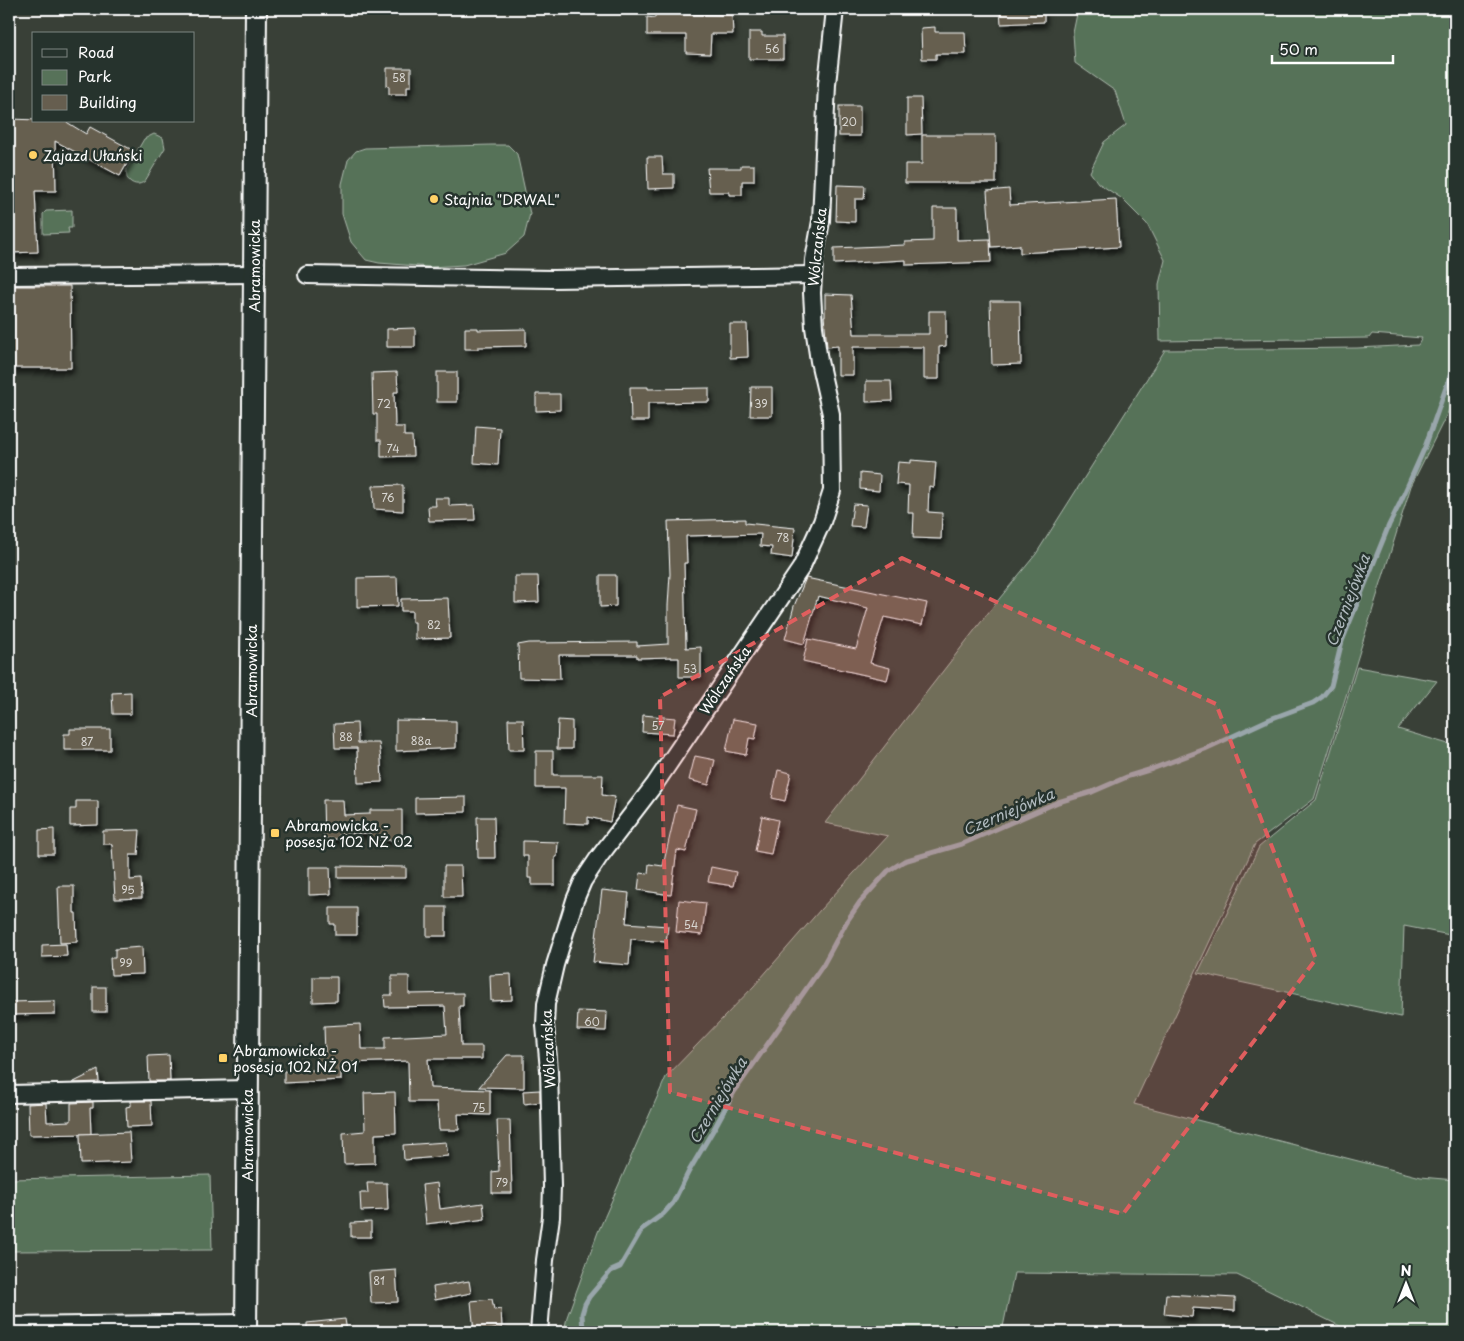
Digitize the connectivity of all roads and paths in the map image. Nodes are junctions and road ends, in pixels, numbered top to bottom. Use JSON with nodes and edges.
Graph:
{"nodes":[{"id":1,"x":256,"y":9,"type":"edge"},
{"id":2,"x":835,"y":9,"type":"edge"},
{"id":3,"x":254,"y":274,"type":"junction"},
{"id":4,"x":307,"y":275,"type":"dead end"},
{"id":5,"x":813,"y":275,"type":"junction"},
{"id":6,"x":9,"y":276,"type":"edge"},
{"id":7,"x":248,"y":1089,"type":"junction"},
{"id":8,"x":9,"y":1094,"type":"edge"},
{"id":9,"x":9,"y":1326,"type":"edge"},
{"id":10,"x":246,"y":1328,"type":"edge"},
{"id":11,"x":539,"y":1332,"type":"edge"}],
"edges":[{"from":1,"to":3,"type":"main road","name":"Abramowicka"},
{"from":2,"to":5,"type":"street","name":"Wólczańska"},
{"from":3,"to":6,"type":"street"},
{"from":3,"to":7,"type":"main road","name":"Abramowicka"},
{"from":4,"to":5,"type":"street"},
{"from":5,"to":11,"type":"street","name":"Wólczańska"},
{"from":7,"to":8,"type":"street"},
{"from":7,"to":10,"type":"main road","name":"Abramowicka"},
{"from":9,"to":10,"type":"street"}]}
